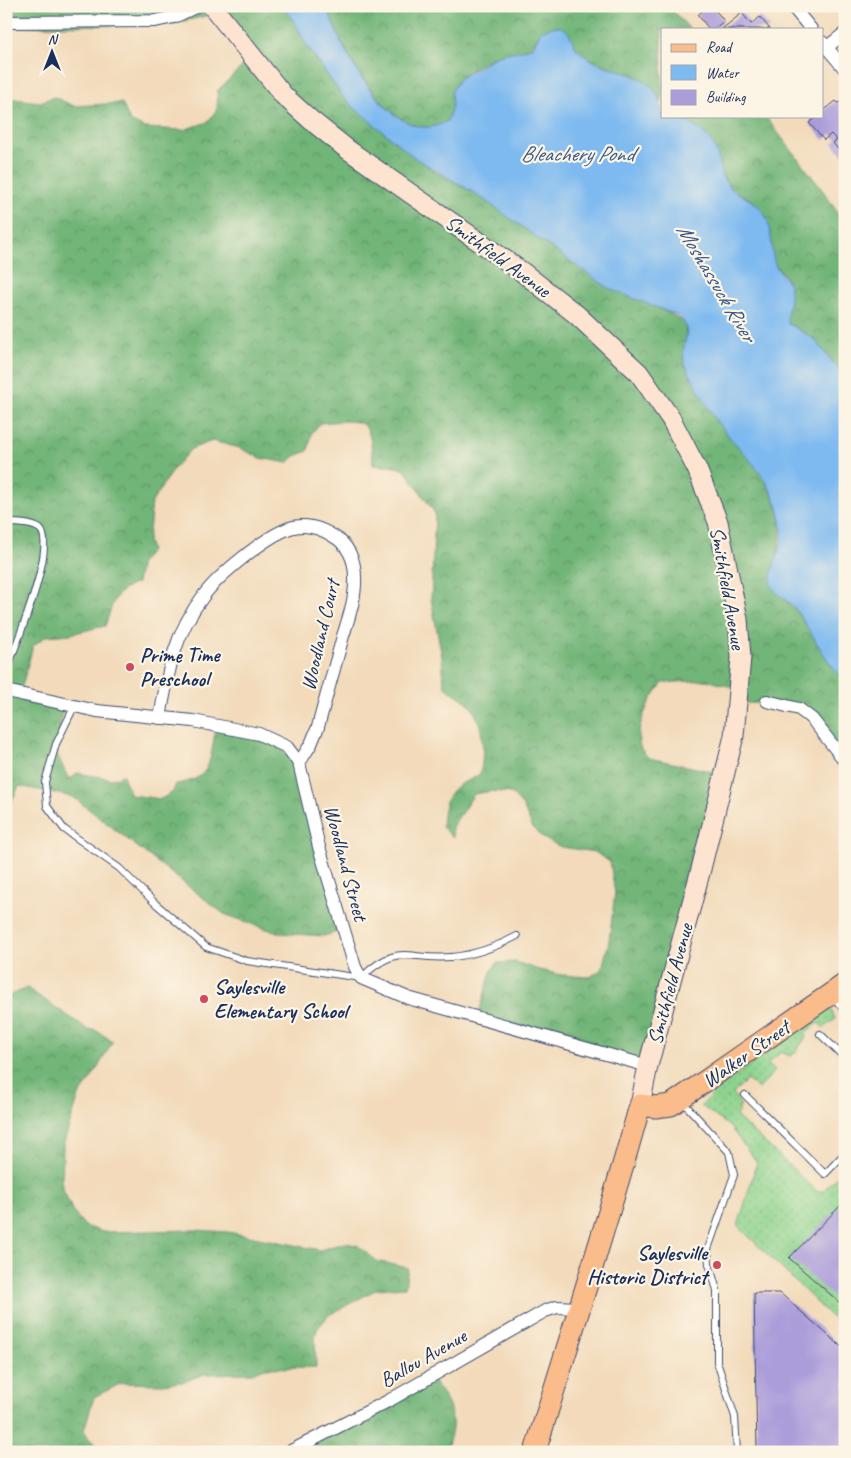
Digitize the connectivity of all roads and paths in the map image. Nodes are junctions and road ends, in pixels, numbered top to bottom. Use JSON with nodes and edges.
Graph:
{"nodes":[{"id":1,"x":197,"y":6,"type":"edge"},
{"id":2,"x":212,"y":6,"type":"edge"},
{"id":3,"x":792,"y":6,"type":"edge"},
{"id":4,"x":6,"y":22,"type":"edge"},
{"id":5,"x":810,"y":28,"type":"edge"},
{"id":6,"x":845,"y":33,"type":"edge"},
{"id":7,"x":825,"y":45,"type":"edge"},
{"id":8,"x":845,"y":69,"type":"edge"},
{"id":9,"x":6,"y":523,"type":"edge"},
{"id":10,"x":6,"y":672,"type":"edge"},
{"id":11,"x":6,"y":691,"type":"edge"},
{"id":12,"x":767,"y":701,"type":"dead end"},
{"id":13,"x":74,"y":707,"type":"junction"},
{"id":14,"x":160,"y":718,"type":"junction"},
{"id":15,"x":845,"y":761,"type":"edge"},
{"id":16,"x":299,"y":763,"type":"junction"},
{"id":17,"x":517,"y":936,"type":"dead end"},
{"id":18,"x":361,"y":978,"type":"junction"},
{"id":19,"x":841,"y":994,"type":"edge"},
{"id":20,"x":820,"y":1034,"type":"dead end"},
{"id":21,"x":845,"y":1058,"type":"edge"},
{"id":22,"x":648,"y":1066,"type":"junction"},
{"id":23,"x":745,"y":1095,"type":"dead end"},
{"id":24,"x":680,"y":1100,"type":"junction"},
{"id":25,"x":640,"y":1106,"type":"junction"},
{"id":26,"x":845,"y":1153,"type":"edge"},
{"id":27,"x":578,"y":1308,"type":"junction"},
{"id":28,"x":289,"y":1452,"type":"edge"},
{"id":29,"x":535,"y":1452,"type":"edge"},
{"id":30,"x":737,"y":1452,"type":"edge"}],
"edges":[{"from":1,"to":4,"type":"street"},
{"from":2,"to":22,"type":"main road","name":"Smithfield Avenue"},
{"from":3,"to":5,"type":"street"},
{"from":6,"to":7,"type":"street"},
{"from":7,"to":8,"type":"street"},
{"from":9,"to":10,"type":"lane"},
{"from":11,"to":13,"type":"street","name":"Woodland Street"},
{"from":12,"to":15,"type":"street"},
{"from":13,"to":14,"type":"street","name":"Woodland Street"},
{"from":13,"to":18,"type":"lane"},
{"from":14,"to":16,"type":"street","name":"Woodland Street"},
{"from":14,"to":16,"type":"street","name":"Woodland Court"},
{"from":16,"to":18,"type":"street","name":"Woodland Street"},
{"from":17,"to":18,"type":"lane"},
{"from":18,"to":22,"type":"street"},
{"from":19,"to":24,"type":"main road","name":"Walker Street"},
{"from":20,"to":21,"type":"lane"},
{"from":22,"to":25,"type":"main road","name":"Smithfield Avenue"},
{"from":23,"to":26,"type":"lane"},
{"from":24,"to":25,"type":"main road","name":"Walker Street"},
{"from":24,"to":30,"type":"lane"},
{"from":25,"to":27,"type":"main road","name":"Smithfield Avenue"},
{"from":27,"to":28,"type":"street","name":"Ballou Avenue"},
{"from":27,"to":29,"type":"main road","name":"Smithfield Avenue"}]}
